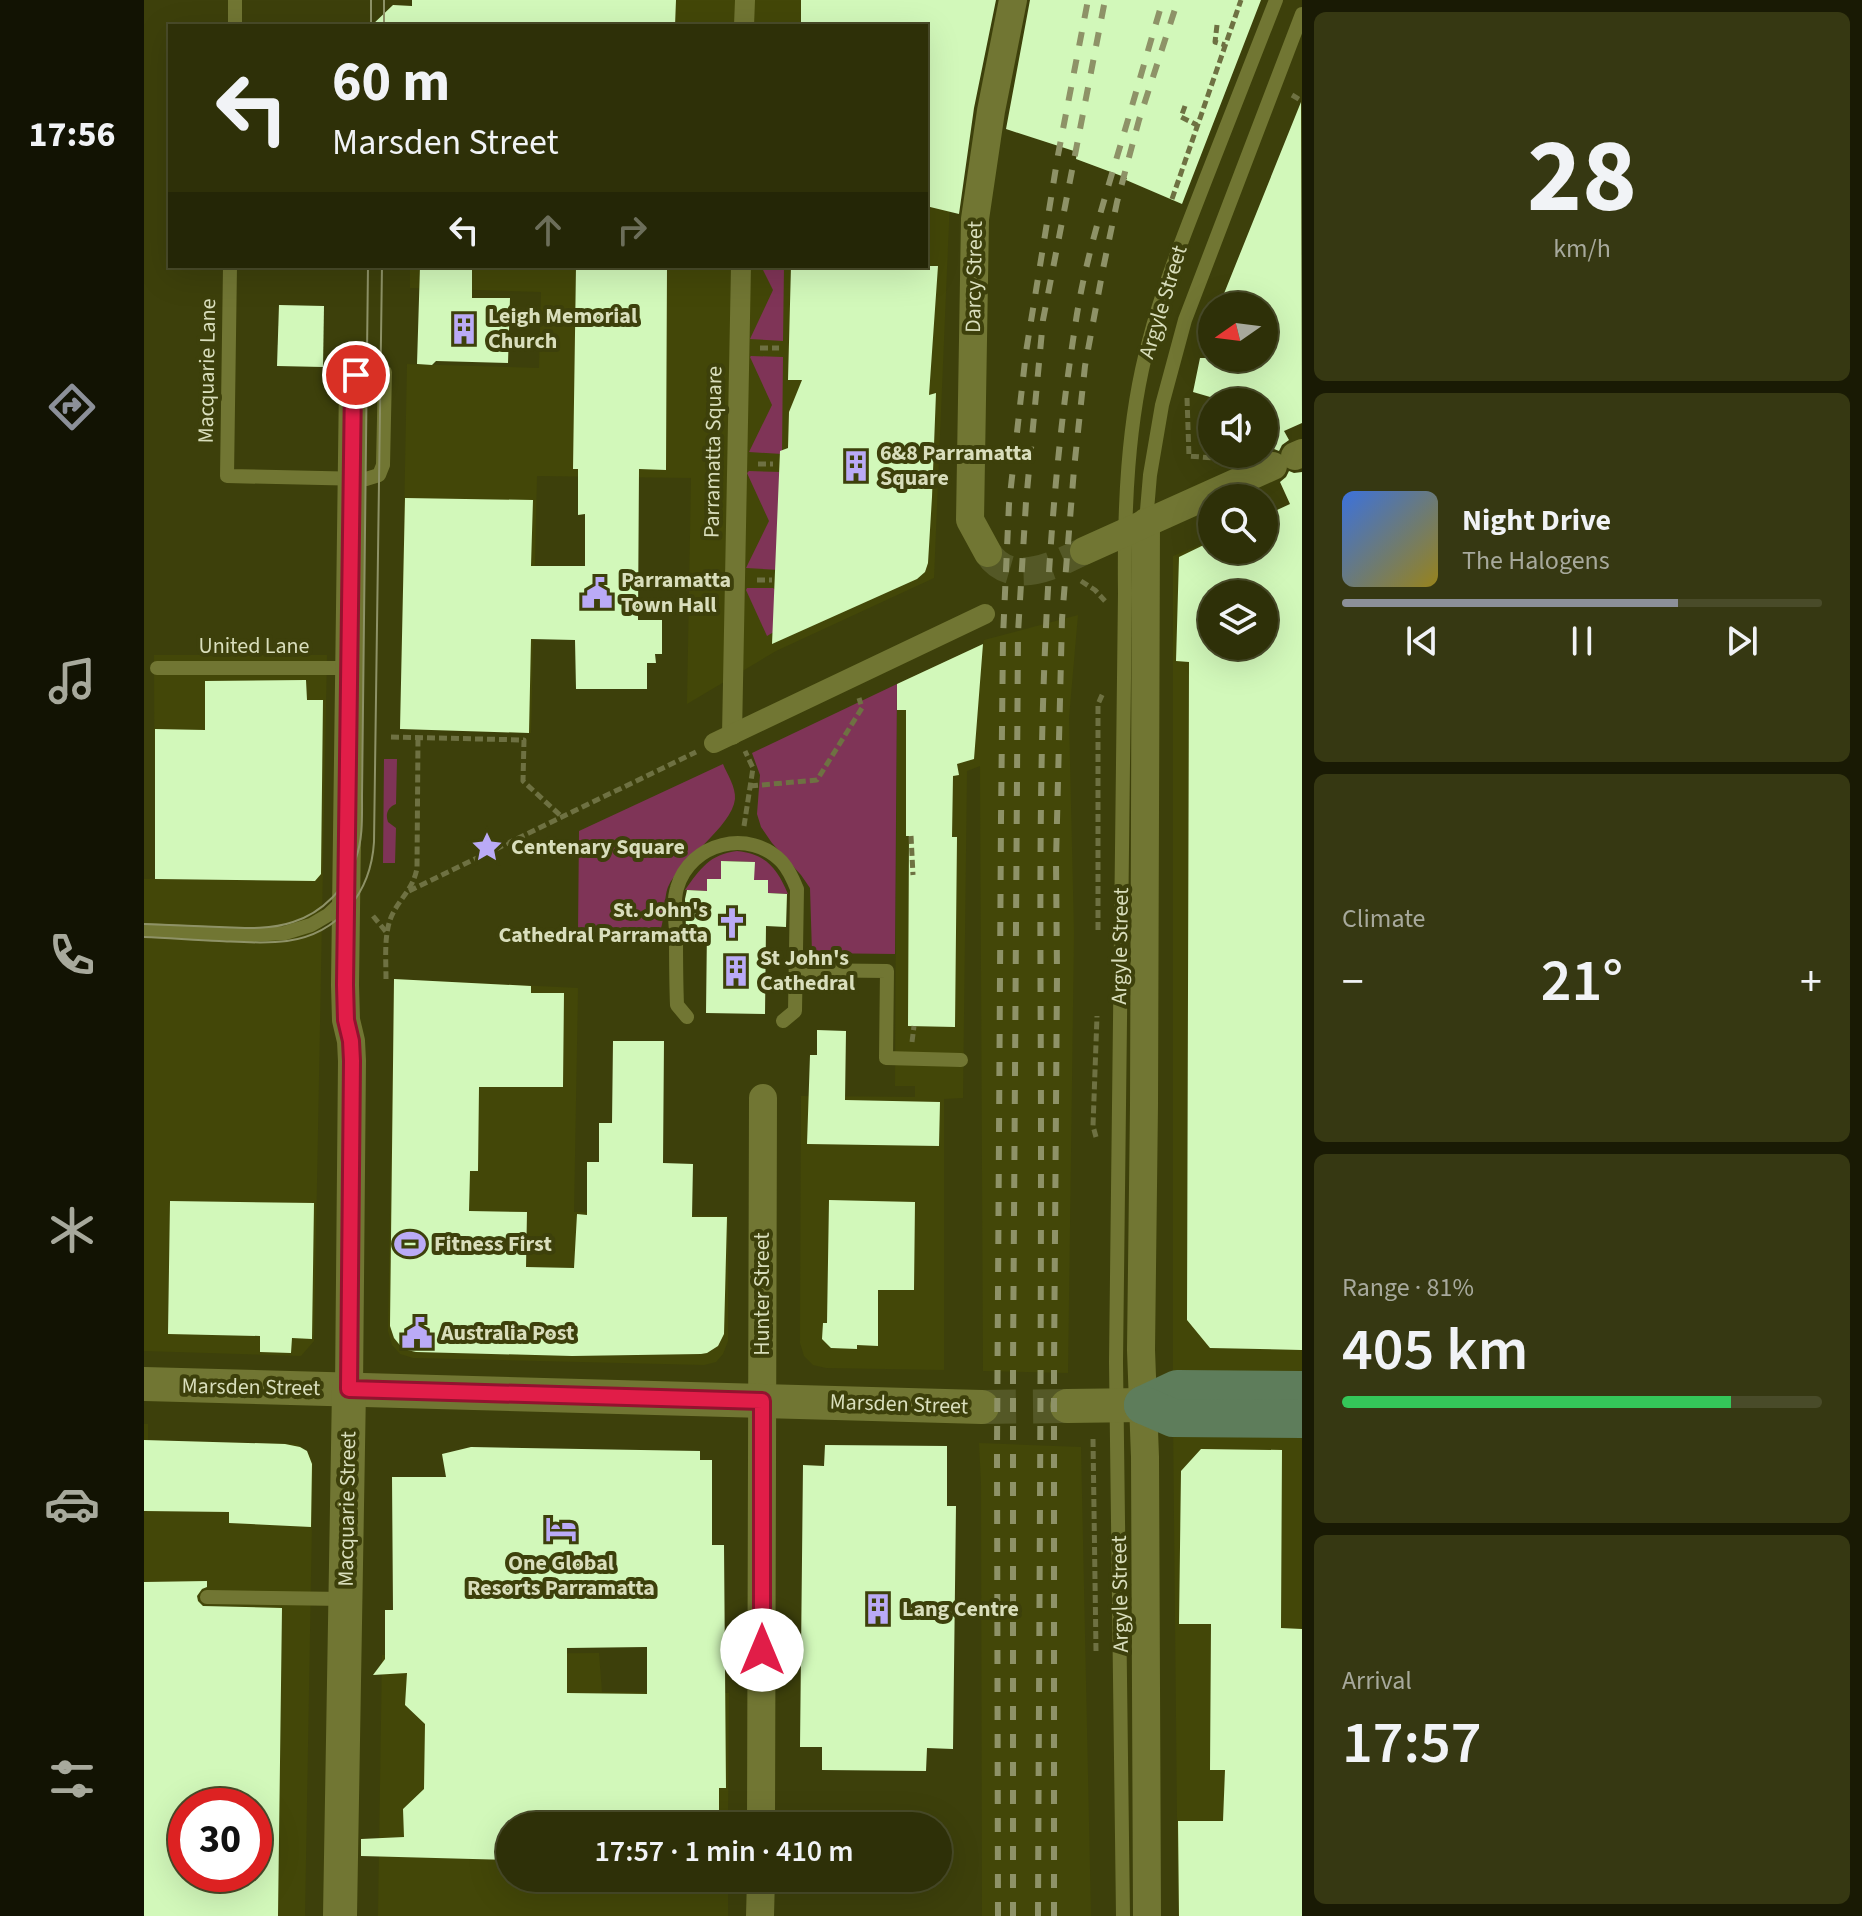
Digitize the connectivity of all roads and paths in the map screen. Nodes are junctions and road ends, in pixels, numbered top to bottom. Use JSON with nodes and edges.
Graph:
{"nodes":[{"id":1,"x":235,"y":0,"type":"edge"},
{"id":2,"x":745,"y":0,"type":"edge"},
{"id":3,"x":1013,"y":0,"type":"edge"},
{"id":4,"x":1241,"y":0,"type":"edge"},
{"id":5,"x":1276,"y":0,"type":"edge"},
{"id":6,"x":1302,"y":14,"type":"edge"},
{"id":7,"x":235,"y":24,"type":"edge"},
{"id":8,"x":744,"y":24,"type":"edge"},
{"id":9,"x":1217,"y":25,"type":"dead end"},
{"id":10,"x":1225,"y":46,"type":"junction"},
{"id":11,"x":1185,"y":106,"type":"dead end"},
{"id":12,"x":1197,"y":125,"type":"junction"},
{"id":13,"x":1172,"y":199,"type":"dead end"},
{"id":14,"x":230,"y":268,"type":"edge"},
{"id":15,"x":741,"y":268,"type":"edge"},
{"id":16,"x":353,"y":383,"type":"dead end"},
{"id":17,"x":1190,"y":389,"type":"dead end"},
{"id":18,"x":1198,"y":457,"type":"edge"},
{"id":19,"x":1290,"y":458,"type":"edge"},
{"id":20,"x":352,"y":479,"type":"junction"},
{"id":21,"x":1135,"y":527,"type":"junction"},
{"id":22,"x":1084,"y":551,"type":"tunnel mouth"},
{"id":23,"x":988,"y":553,"type":"tunnel mouth"},
{"id":24,"x":985,"y":614,"type":"dead end"},
{"id":25,"x":157,"y":668,"type":"dead end"},
{"id":26,"x":350,"y":668,"type":"junction"},
{"id":27,"x":852,"y":677,"type":"junction"},
{"id":28,"x":391,"y":737,"type":"dead end"},
{"id":29,"x":418,"y":737,"type":"junction"},
{"id":30,"x":723,"y":739,"type":"junction"},
{"id":31,"x":750,"y":786,"type":"junction"},
{"id":32,"x":562,"y":817,"type":"junction"},
{"id":33,"x":911,"y":836,"type":"dead end"},
{"id":34,"x":742,"y":843,"type":"junction"},
{"id":35,"x":913,"y":875,"type":"dead end"},
{"id":36,"x":409,"y":891,"type":"junction"},
{"id":37,"x":347,"y":897,"type":"junction"},
{"id":38,"x":144,"y":930,"type":"edge"},
{"id":39,"x":797,"y":970,"type":"junction"},
{"id":40,"x":386,"y":979,"type":"dead end"},
{"id":41,"x":687,"y":1017,"type":"dead end"},
{"id":42,"x":783,"y":1021,"type":"dead end"},
{"id":43,"x":961,"y":1060,"type":"dead end"},
{"id":44,"x":763,"y":1098,"type":"dead end"},
{"id":45,"x":144,"y":1384,"type":"edge"},
{"id":46,"x":349,"y":1389,"type":"junction"},
{"id":47,"x":1302,"y":1390,"type":"edge"},
{"id":48,"x":762,"y":1401,"type":"junction"},
{"id":49,"x":1130,"y":1405,"type":"junction"},
{"id":50,"x":1067,"y":1406,"type":"tunnel mouth"},
{"id":51,"x":982,"y":1407,"type":"tunnel mouth"},
{"id":52,"x":1302,"y":1419,"type":"edge"},
{"id":53,"x":207,"y":1597,"type":"dead end"},
{"id":54,"x":345,"y":1599,"type":"junction"},
{"id":55,"x":761,"y":1812,"type":"edge"},
{"id":56,"x":761,"y":1892,"type":"edge"},
{"id":57,"x":340,"y":1916,"type":"edge"},
{"id":58,"x":760,"y":1916,"type":"edge"},
{"id":59,"x":1123,"y":1916,"type":"edge"},
{"id":60,"x":1147,"y":1916,"type":"edge"}],
"edges":[{"from":1,"to":7,"type":"lane"},
{"from":2,"to":8,"type":"street"},
{"from":3,"to":23,"type":"street","name":"Darcy Street"},
{"from":4,"to":10,"type":"path"},
{"from":5,"to":21,"type":"lane","name":"Argyle Street"},
{"from":6,"to":21,"type":"lane","name":"Argyle Street"},
{"from":9,"to":10,"type":"path"},
{"from":10,"to":12,"type":"path"},
{"from":11,"to":12,"type":"path"},
{"from":12,"to":13,"type":"path"},
{"from":14,"to":20,"type":"lane","name":"Macquarie Lane"},
{"from":15,"to":30,"type":"street","name":"Parramatta Square"},
{"from":16,"to":20,"type":"street","name":"Macquarie Street"},
{"from":17,"to":18,"type":"path"},
{"from":19,"to":21,"type":"street"},
{"from":20,"to":26,"type":"street","name":"Macquarie Street"},
{"from":21,"to":22,"type":"street"},
{"from":21,"to":49,"type":"street","name":"Argyle Street"},
{"from":24,"to":27,"type":"street"},
{"from":25,"to":26,"type":"lane","name":"United Lane"},
{"from":26,"to":37,"type":"street","name":"Macquarie Street"},
{"from":27,"to":30,"type":"street"},
{"from":27,"to":31,"type":"path"},
{"from":28,"to":29,"type":"path"},
{"from":29,"to":32,"type":"path"},
{"from":29,"to":36,"type":"path"},
{"from":30,"to":31,"type":"path"},
{"from":30,"to":32,"type":"path"},
{"from":31,"to":34,"type":"path"},
{"from":32,"to":36,"type":"path"},
{"from":33,"to":35,"type":"path"},
{"from":34,"to":39,"type":"lane"},
{"from":34,"to":41,"type":"lane"},
{"from":36,"to":40,"type":"path"},
{"from":37,"to":38,"type":"lane"},
{"from":37,"to":46,"type":"street","name":"Macquarie Street"},
{"from":39,"to":42,"type":"lane"},
{"from":39,"to":43,"type":"lane"},
{"from":44,"to":48,"type":"street","name":"Hunter Street"},
{"from":45,"to":46,"type":"street","name":"Marsden Street"},
{"from":46,"to":48,"type":"street","name":"Marsden Street"},
{"from":46,"to":54,"type":"street","name":"Macquarie Street"},
{"from":47,"to":49,"type":"main road"},
{"from":48,"to":51,"type":"street","name":"Marsden Street"},
{"from":48,"to":55,"type":"street","name":"Hunter Street"},
{"from":49,"to":50,"type":"street"},
{"from":49,"to":52,"type":"main road"},
{"from":49,"to":59,"type":"lane","name":"Argyle Street"},
{"from":49,"to":60,"type":"street","name":"Argyle Street"},
{"from":53,"to":54,"type":"lane"},
{"from":54,"to":57,"type":"street","name":"Macquarie Street"},
{"from":56,"to":58,"type":"street"}]}
